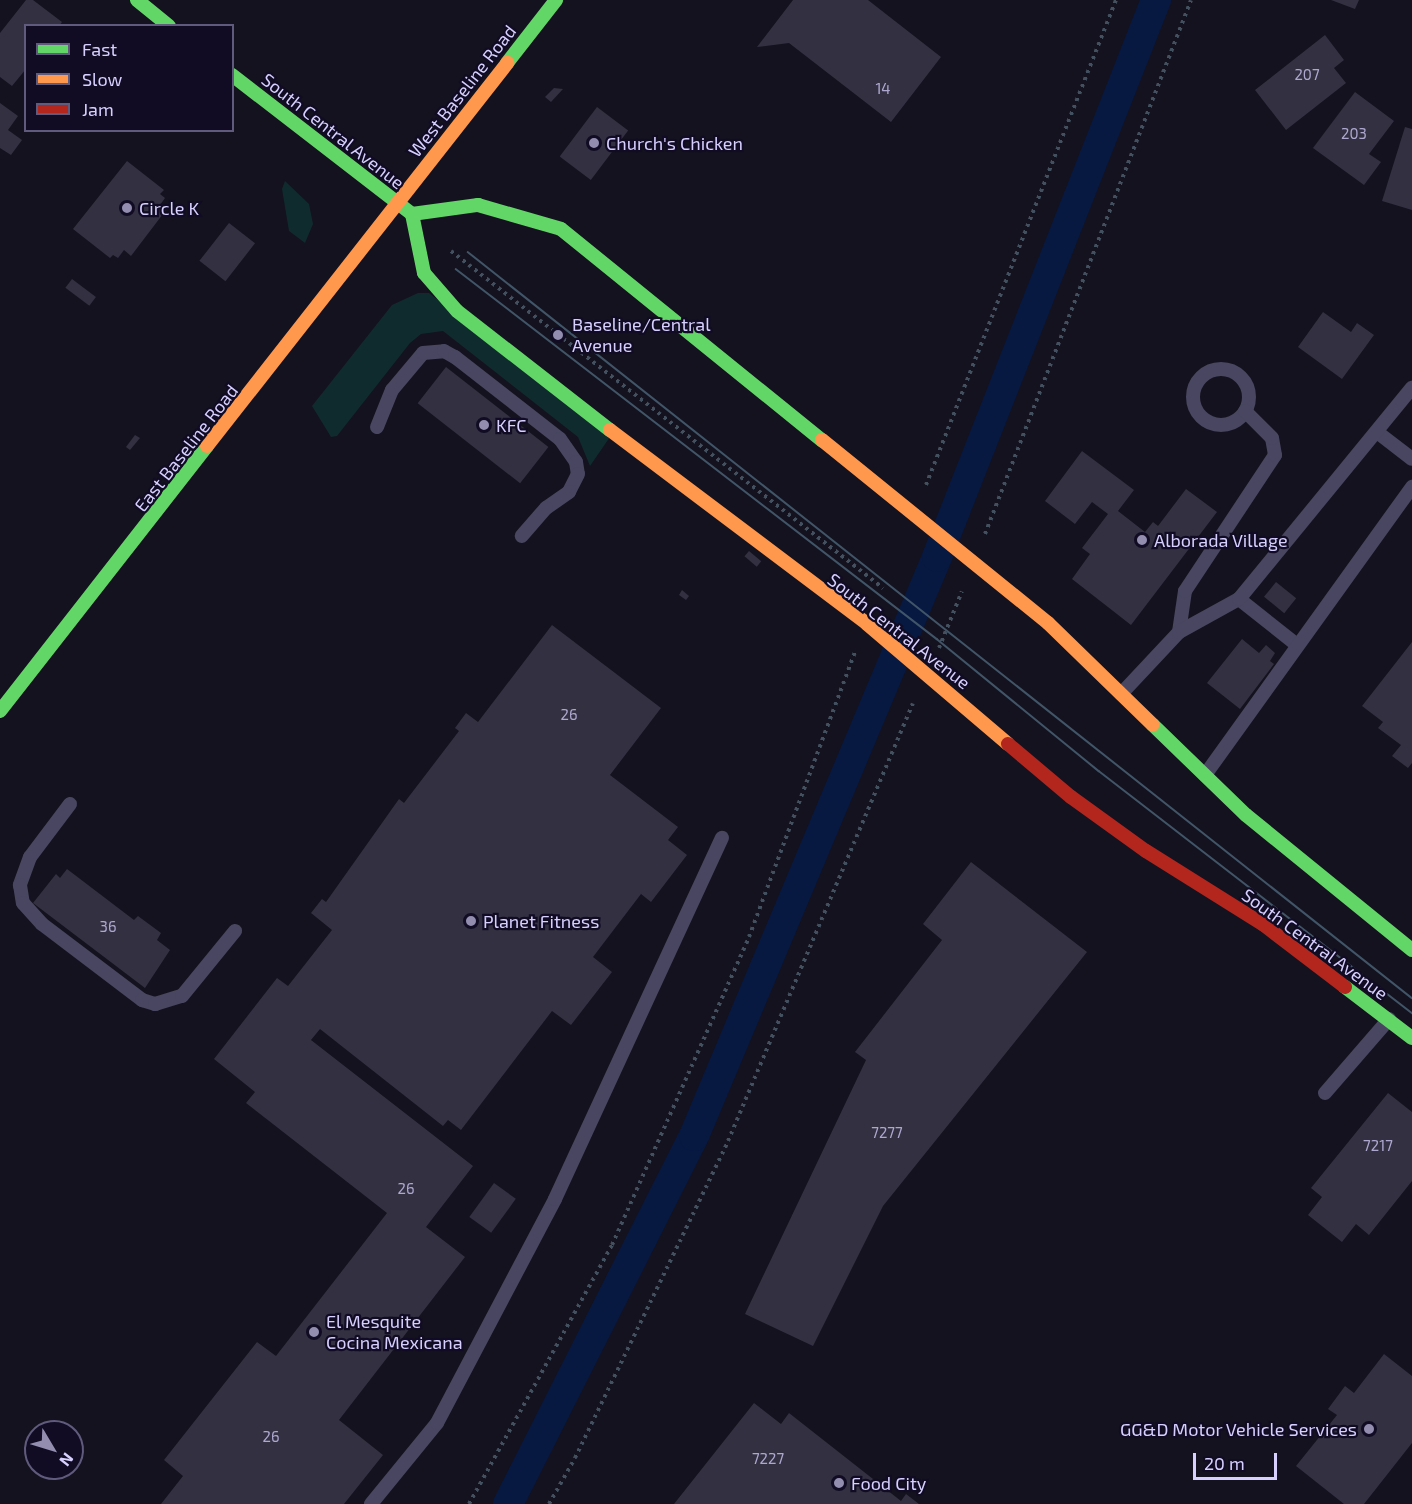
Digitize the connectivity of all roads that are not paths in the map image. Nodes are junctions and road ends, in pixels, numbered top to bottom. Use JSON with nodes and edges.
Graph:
{"nodes":[{"id":1,"x":137,"y":0,"type":"edge"},
{"id":2,"x":556,"y":0,"type":"edge"},
{"id":3,"x":167,"y":24,"type":"edge"},
{"id":4,"x":234,"y":77,"type":"edge"},
{"id":5,"x":398,"y":204,"type":"junction"},
{"id":6,"x":412,"y":214,"type":"junction"},
{"id":7,"x":1412,"y":388,"type":"edge"},
{"id":8,"x":1245,"y":411,"type":"junction"},
{"id":9,"x":377,"y":427,"type":"dead end"},
{"id":10,"x":1377,"y":432,"type":"junction"},
{"id":11,"x":1412,"y":459,"type":"edge"},
{"id":12,"x":1412,"y":487,"type":"edge"},
{"id":13,"x":522,"y":536,"type":"dead end"},
{"id":14,"x":1239,"y":599,"type":"junction"},
{"id":15,"x":1179,"y":632,"type":"junction"},
{"id":16,"x":1297,"y":645,"type":"junction"},
{"id":17,"x":1120,"y":695,"type":"junction"},
{"id":18,"x":0,"y":711,"type":"edge"},
{"id":19,"x":1204,"y":777,"type":"junction"},
{"id":20,"x":70,"y":804,"type":"dead end"},
{"id":21,"x":722,"y":838,"type":"dead end"},
{"id":22,"x":235,"y":931,"type":"dead end"},
{"id":23,"x":1412,"y":950,"type":"edge"},
{"id":24,"x":1389,"y":1019,"type":"junction"},
{"id":25,"x":1412,"y":1038,"type":"edge"},
{"id":26,"x":1325,"y":1092,"type":"dead end"},
{"id":27,"x":371,"y":1504,"type":"edge"}],
"edges":[{"from":1,"to":3,"type":"main road"},
{"from":2,"to":5,"type":"main road","name":"West Baseline Road"},
{"from":4,"to":5,"type":"main road","name":"South Central Avenue"},
{"from":5,"to":6,"type":"main road","name":"South Central Avenue"},
{"from":5,"to":18,"type":"main road","name":"East Baseline Road"},
{"from":6,"to":17,"type":"main road","name":"South Central Avenue"},
{"from":6,"to":24,"type":"main road","name":"South Central Avenue"},
{"from":7,"to":10,"type":"lane"},
{"from":8,"to":8,"type":"lane"},
{"from":8,"to":15,"type":"lane"},
{"from":9,"to":13,"type":"lane"},
{"from":10,"to":11,"type":"lane"},
{"from":10,"to":14,"type":"lane"},
{"from":12,"to":16,"type":"lane"},
{"from":14,"to":15,"type":"lane"},
{"from":14,"to":16,"type":"lane"},
{"from":15,"to":17,"type":"lane"},
{"from":16,"to":19,"type":"lane"},
{"from":17,"to":19,"type":"main road","name":"South Central Avenue"},
{"from":19,"to":23,"type":"main road","name":"South Central Avenue"},
{"from":20,"to":22,"type":"lane"},
{"from":21,"to":27,"type":"lane"},
{"from":24,"to":25,"type":"main road","name":"South Central Avenue"},
{"from":24,"to":26,"type":"lane"}]}
